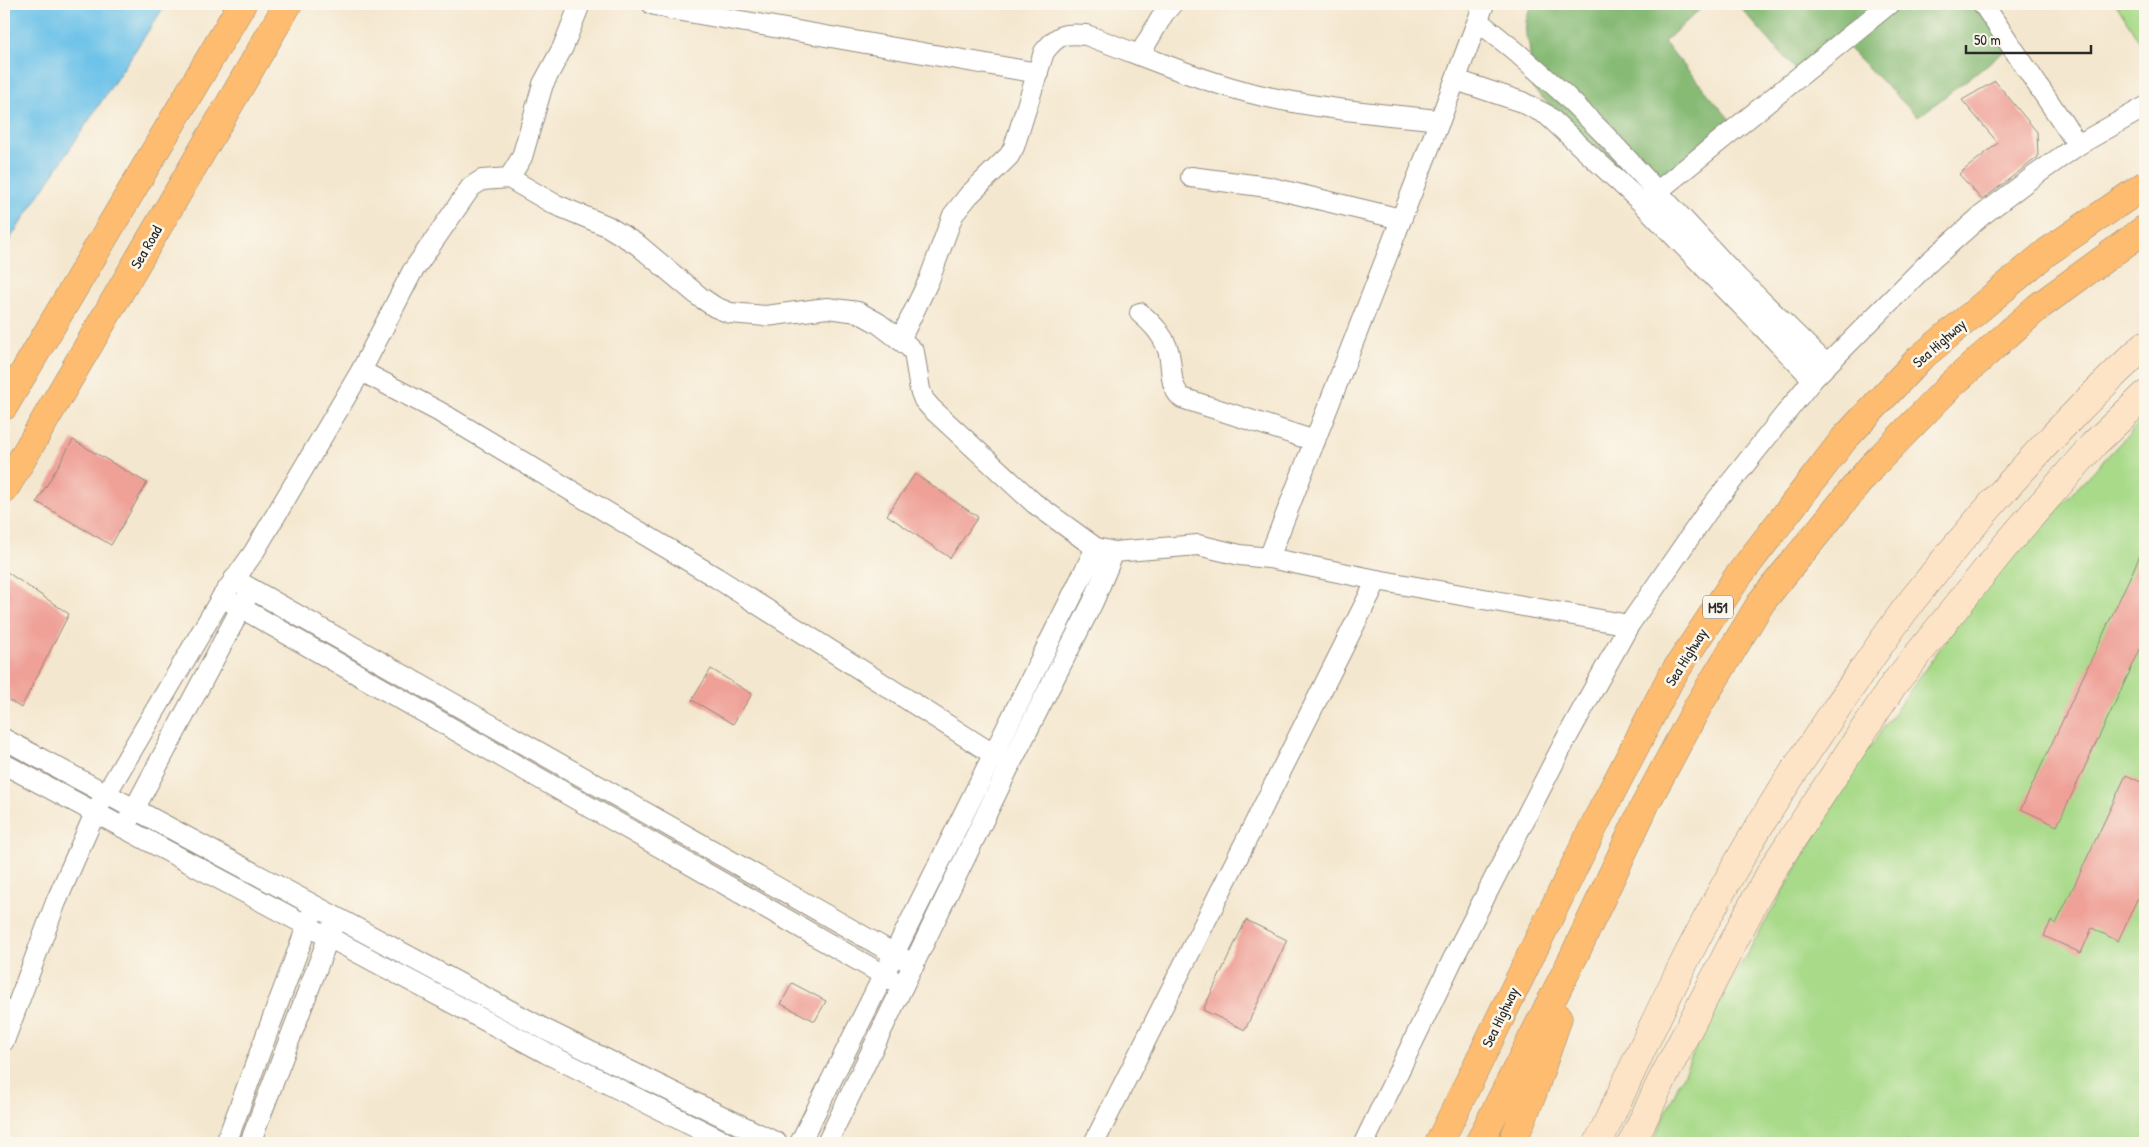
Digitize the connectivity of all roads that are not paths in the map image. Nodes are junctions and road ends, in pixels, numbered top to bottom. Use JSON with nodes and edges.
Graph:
{"nodes":[{"id":1,"x":242,"y":4,"type":"edge"},
{"id":2,"x":288,"y":4,"type":"edge"},
{"id":3,"x":580,"y":4,"type":"edge"},
{"id":4,"x":1172,"y":4,"type":"edge"},
{"id":5,"x":1889,"y":4,"type":"edge"},
{"id":6,"x":1983,"y":4,"type":"edge"},
{"id":7,"x":665,"y":5,"type":"edge"},
{"id":8,"x":1481,"y":12,"type":"edge"},
{"id":9,"x":1140,"y":54,"type":"junction"},
{"id":10,"x":1038,"y":73,"type":"junction"},
{"id":11,"x":1456,"y":80,"type":"junction"},
{"id":12,"x":2145,"y":107,"type":"edge"},
{"id":13,"x":1440,"y":120,"type":"junction"},
{"id":14,"x":2078,"y":145,"type":"junction"},
{"id":15,"x":1192,"y":177,"type":"dead end"},
{"id":16,"x":509,"y":178,"type":"junction"},
{"id":17,"x":2145,"y":185,"type":"edge"},
{"id":18,"x":1650,"y":198,"type":"junction"},
{"id":19,"x":1401,"y":220,"type":"junction"},
{"id":20,"x":2145,"y":229,"type":"edge"},
{"id":21,"x":1140,"y":313,"type":"dead end"},
{"id":22,"x":900,"y":340,"type":"junction"},
{"id":23,"x":2145,"y":345,"type":"edge"},
{"id":24,"x":361,"y":371,"type":"junction"},
{"id":25,"x":1820,"y":372,"type":"junction"},
{"id":26,"x":2145,"y":395,"type":"edge"},
{"id":27,"x":4,"y":406,"type":"edge"},
{"id":28,"x":1315,"y":441,"type":"junction"},
{"id":29,"x":4,"y":490,"type":"edge"},
{"id":30,"x":1105,"y":550,"type":"junction"},
{"id":31,"x":1269,"y":558,"type":"junction"},
{"id":32,"x":1377,"y":580,"type":"junction"},
{"id":33,"x":242,"y":583,"type":"junction"},
{"id":34,"x":222,"y":597,"type":"junction"},
{"id":35,"x":242,"y":607,"type":"junction"},
{"id":36,"x":1629,"y":625,"type":"junction"},
{"id":37,"x":4,"y":740,"type":"edge"},
{"id":38,"x":992,"y":754,"type":"junction"},
{"id":39,"x":4,"y":764,"type":"edge"},
{"id":40,"x":1010,"y":766,"type":"junction"},
{"id":41,"x":101,"y":803,"type":"junction"},
{"id":42,"x":129,"y":818,"type":"junction"},
{"id":43,"x":311,"y":916,"type":"junction"},
{"id":44,"x":332,"y":927,"type":"junction"},
{"id":45,"x":894,"y":956,"type":"junction"},
{"id":46,"x":1574,"y":956,"type":"junction"},
{"id":47,"x":914,"y":965,"type":"junction"},
{"id":48,"x":884,"y":977,"type":"junction"},
{"id":49,"x":904,"y":986,"type":"junction"},
{"id":50,"x":4,"y":1041,"type":"edge"},
{"id":51,"x":226,"y":1143,"type":"edge"},
{"id":52,"x":250,"y":1143,"type":"edge"},
{"id":53,"x":727,"y":1143,"type":"edge"},
{"id":54,"x":777,"y":1143,"type":"edge"},
{"id":55,"x":800,"y":1143,"type":"edge"},
{"id":56,"x":828,"y":1143,"type":"edge"},
{"id":57,"x":1094,"y":1143,"type":"edge"},
{"id":58,"x":1364,"y":1143,"type":"edge"},
{"id":59,"x":1439,"y":1143,"type":"edge"},
{"id":60,"x":1479,"y":1143,"type":"edge"},
{"id":61,"x":1512,"y":1143,"type":"edge"},
{"id":62,"x":1598,"y":1143,"type":"edge"},
{"id":63,"x":1632,"y":1143,"type":"edge"}],
"edges":[{"from":1,"to":27,"type":"highway"},
{"from":2,"to":29,"type":"highway","name":"Sea Road"},
{"from":3,"to":16,"type":"street"},
{"from":4,"to":9,"type":"street"},
{"from":5,"to":18,"type":"street"},
{"from":6,"to":14,"type":"street"},
{"from":7,"to":10,"type":"street"},
{"from":8,"to":11,"type":"street"},
{"from":8,"to":18,"type":"street"},
{"from":9,"to":10,"type":"street"},
{"from":9,"to":13,"type":"street"},
{"from":10,"to":22,"type":"street"},
{"from":11,"to":13,"type":"street"},
{"from":11,"to":18,"type":"street"},
{"from":12,"to":14,"type":"street"},
{"from":13,"to":19,"type":"street"},
{"from":14,"to":25,"type":"street"},
{"from":15,"to":19,"type":"street"},
{"from":16,"to":22,"type":"street"},
{"from":16,"to":24,"type":"street"},
{"from":17,"to":59,"type":"highway","name":"Sea Highway","number":"M51"},
{"from":18,"to":25,"type":"street"},
{"from":19,"to":28,"type":"street"},
{"from":20,"to":46,"type":"highway","number":"M51"},
{"from":21,"to":28,"type":"street"},
{"from":22,"to":30,"type":"street"},
{"from":23,"to":62,"type":"street"},
{"from":24,"to":33,"type":"street"},
{"from":24,"to":38,"type":"street"},
{"from":25,"to":36,"type":"street"},
{"from":26,"to":63,"type":"street"},
{"from":28,"to":31,"type":"street"},
{"from":30,"to":31,"type":"street"},
{"from":30,"to":38,"type":"street"},
{"from":30,"to":40,"type":"street"},
{"from":31,"to":32,"type":"street"},
{"from":32,"to":36,"type":"street"},
{"from":32,"to":57,"type":"street"},
{"from":33,"to":34,"type":"street"},
{"from":33,"to":35,"type":"street"},
{"from":33,"to":45,"type":"street"},
{"from":34,"to":35,"type":"street"},
{"from":34,"to":41,"type":"street"},
{"from":35,"to":42,"type":"street"},
{"from":35,"to":48,"type":"street"},
{"from":36,"to":58,"type":"street"},
{"from":37,"to":41,"type":"street"},
{"from":38,"to":40,"type":"street"},
{"from":38,"to":45,"type":"street"},
{"from":39,"to":41,"type":"street"},
{"from":40,"to":47,"type":"street"},
{"from":41,"to":42,"type":"street"},
{"from":41,"to":50,"type":"street"},
{"from":42,"to":43,"type":"street"},
{"from":43,"to":44,"type":"street"},
{"from":43,"to":51,"type":"street"},
{"from":44,"to":52,"type":"street"},
{"from":44,"to":53,"type":"street"},
{"from":44,"to":54,"type":"street"},
{"from":45,"to":47,"type":"street"},
{"from":45,"to":48,"type":"street"},
{"from":46,"to":60,"type":"highway","number":"M51"},
{"from":46,"to":61,"type":"highway"},
{"from":47,"to":49,"type":"street"},
{"from":48,"to":49,"type":"street"},
{"from":48,"to":55,"type":"street"},
{"from":49,"to":56,"type":"street"}]}
